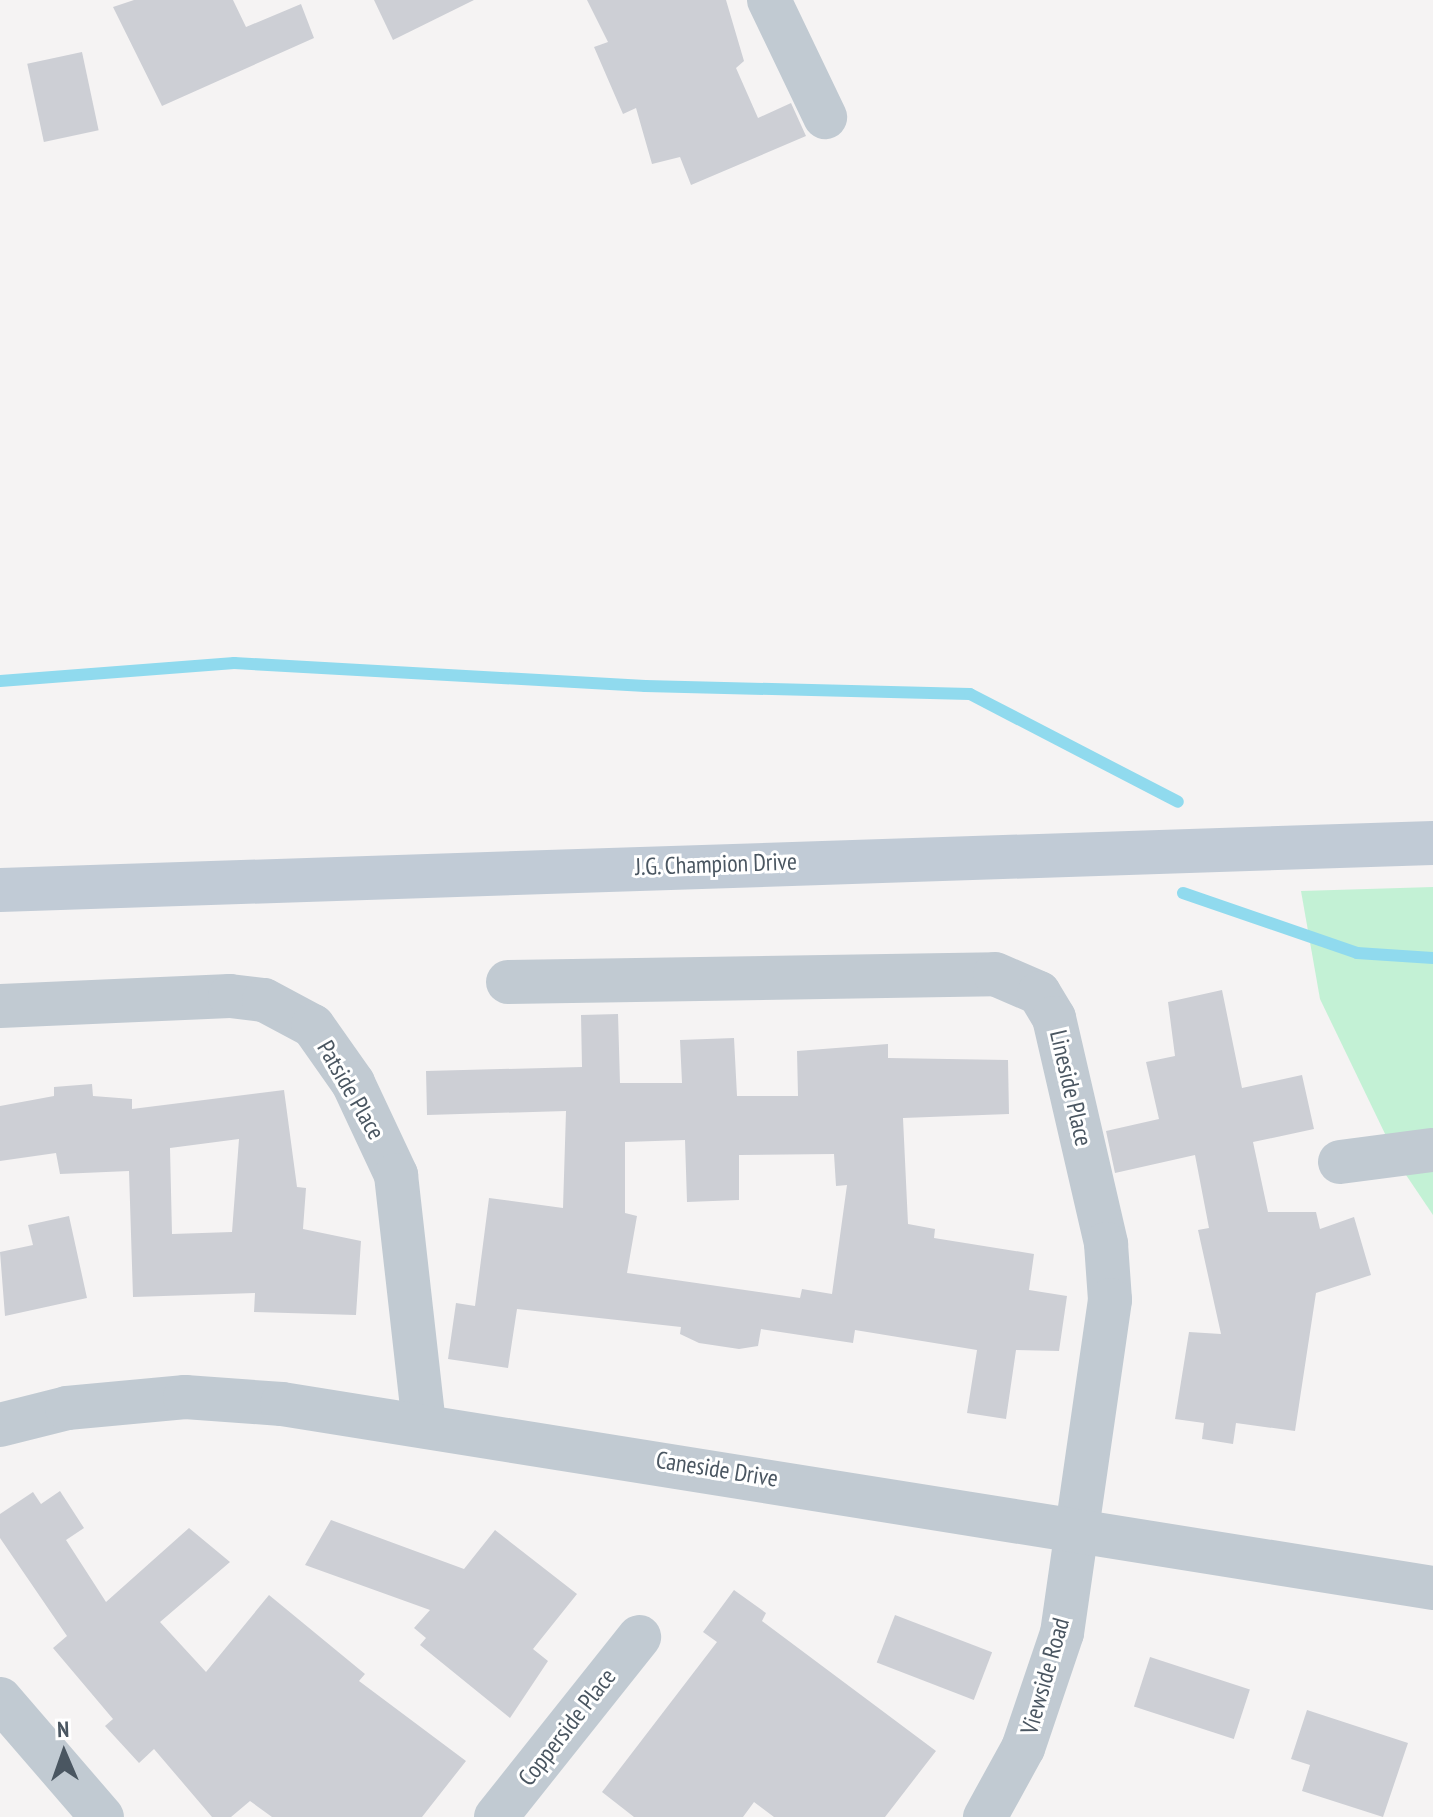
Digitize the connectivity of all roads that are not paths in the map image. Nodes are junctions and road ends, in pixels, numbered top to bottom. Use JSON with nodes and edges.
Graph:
{"nodes":[{"id":1,"x":769,"y":0,"type":"edge"},
{"id":2,"x":825,"y":117,"type":"dead end"},
{"id":3,"x":1433,"y":843,"type":"edge"},
{"id":4,"x":0,"y":890,"type":"edge"},
{"id":5,"x":508,"y":982,"type":"dead end"},
{"id":6,"x":0,"y":1006,"type":"edge"},
{"id":7,"x":1433,"y":1150,"type":"edge"},
{"id":8,"x":1340,"y":1162,"type":"dead end"},
{"id":9,"x":424,"y":1423,"type":"junction"},
{"id":10,"x":0,"y":1425,"type":"edge"},
{"id":11,"x":1074,"y":1525,"type":"junction"},
{"id":12,"x":1433,"y":1588,"type":"edge"},
{"id":13,"x":639,"y":1637,"type":"dead end"},
{"id":14,"x":0,"y":1699,"type":"edge"},
{"id":15,"x":102,"y":1817,"type":"edge"},
{"id":16,"x":496,"y":1817,"type":"edge"},
{"id":17,"x":985,"y":1817,"type":"edge"}],
"edges":[{"from":1,"to":2,"type":"street"},
{"from":3,"to":4,"type":"main road","name":"J.G. Champion Drive"},
{"from":5,"to":11,"type":"street","name":"Lineside Place"},
{"from":6,"to":9,"type":"street","name":"Patside Place"},
{"from":7,"to":8,"type":"street"},
{"from":9,"to":10,"type":"street","name":"Caneside Drive"},
{"from":9,"to":11,"type":"street","name":"Caneside Drive"},
{"from":11,"to":12,"type":"street","name":"Caneside Drive"},
{"from":11,"to":17,"type":"street","name":"Viewside Road"},
{"from":13,"to":16,"type":"street","name":"Copperside Place"},
{"from":14,"to":15,"type":"street"}]}
